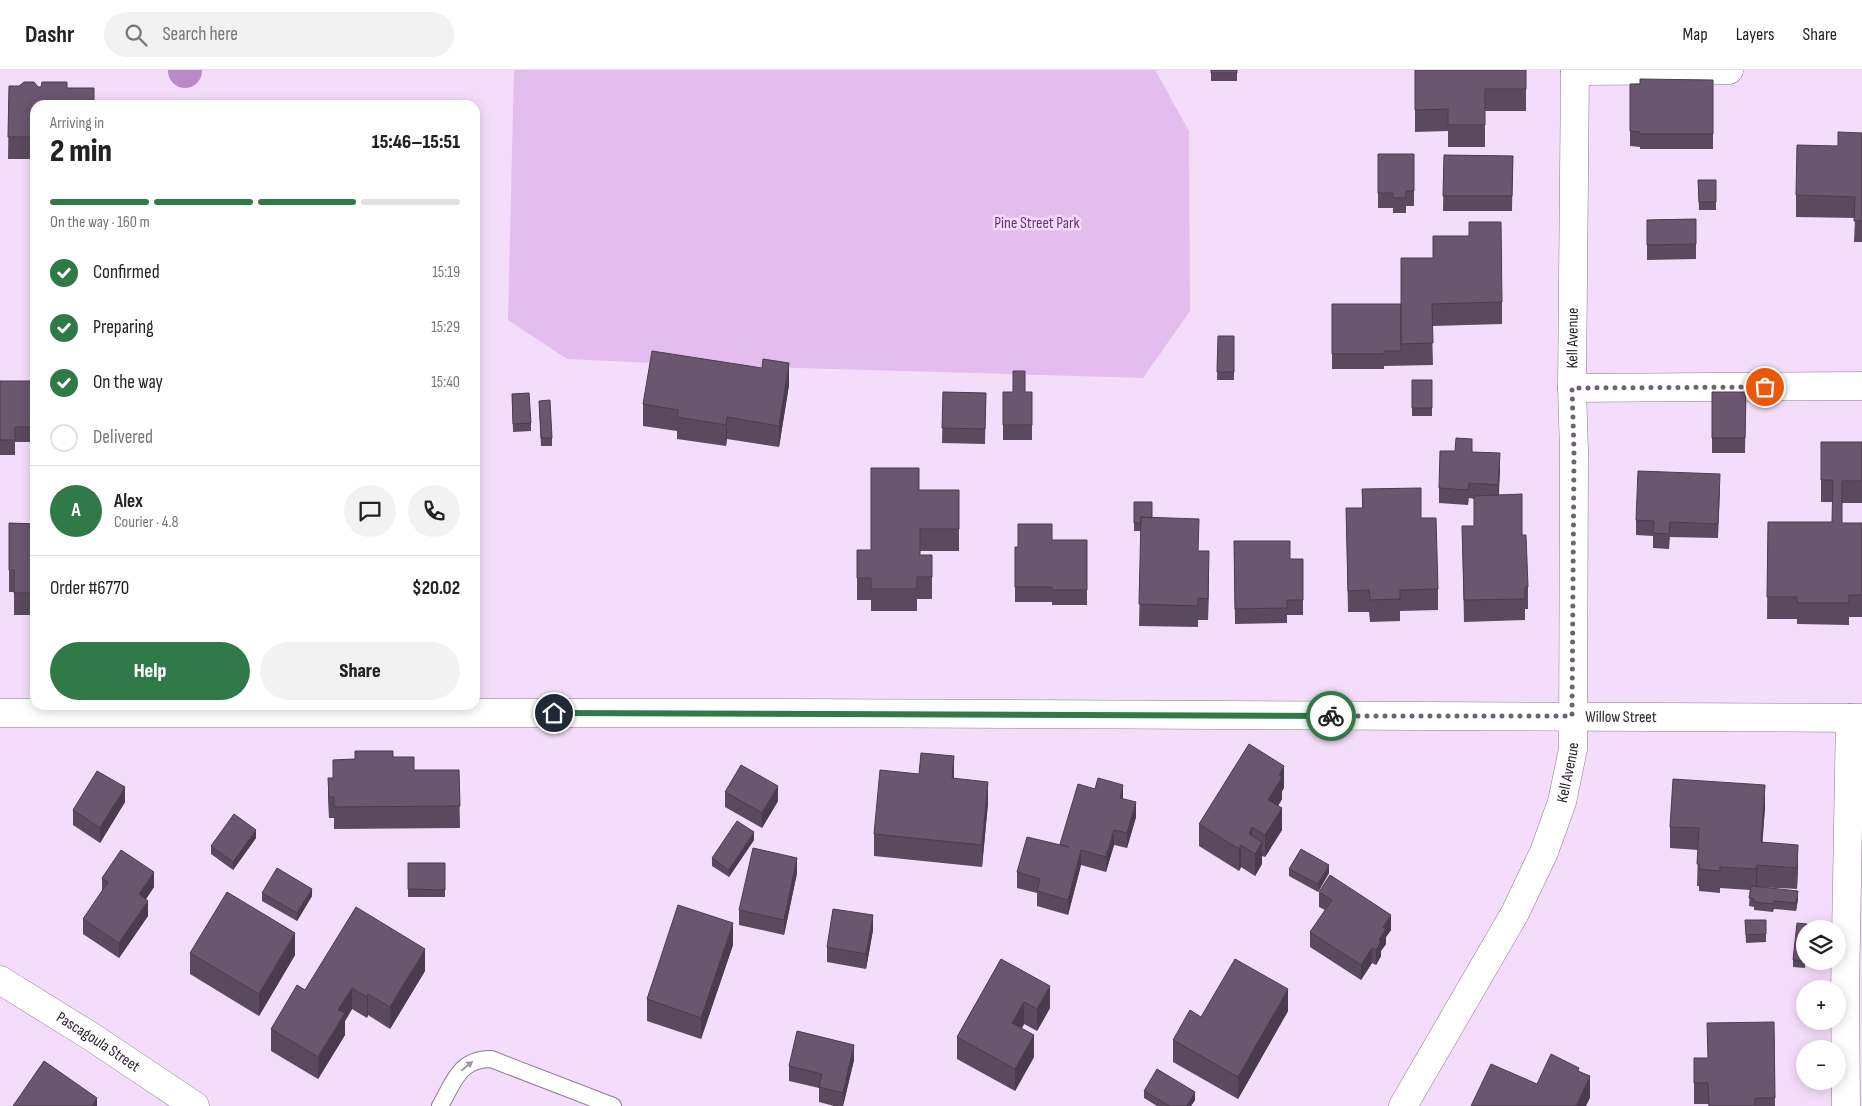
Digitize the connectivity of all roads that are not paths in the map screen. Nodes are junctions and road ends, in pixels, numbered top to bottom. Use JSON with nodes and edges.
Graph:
{"nodes":[{"id":1,"x":1575,"y":70,"type":"edge"},
{"id":2,"x":1729,"y":70,"type":"edge"},
{"id":3,"x":1862,"y":386,"type":"edge"},
{"id":4,"x":1572,"y":388,"type":"junction"},
{"id":5,"x":0,"y":712,"type":"edge"},
{"id":6,"x":1572,"y":716,"type":"junction"},
{"id":7,"x":1856,"y":718,"type":"edge"},
{"id":8,"x":0,"y":980,"type":"edge"},
{"id":9,"x":195,"y":1106,"type":"edge"},
{"id":10,"x":440,"y":1106,"type":"edge"},
{"id":11,"x":613,"y":1106,"type":"edge"},
{"id":12,"x":1403,"y":1106,"type":"edge"},
{"id":13,"x":1846,"y":1106,"type":"edge"}],
"edges":[{"from":1,"to":2,"type":"street"},
{"from":1,"to":4,"type":"street","name":"Kell Avenue"},
{"from":3,"to":4,"type":"street"},
{"from":4,"to":6,"type":"street","name":"Kell Avenue"},
{"from":5,"to":6,"type":"street","name":"Willow Street"},
{"from":6,"to":7,"type":"street","name":"Willow Street"},
{"from":6,"to":12,"type":"street","name":"Kell Avenue"},
{"from":7,"to":13,"type":"street"},
{"from":8,"to":9,"type":"street","name":"Pascagoula Street"},
{"from":10,"to":11,"type":"lane","one_way":true}]}
